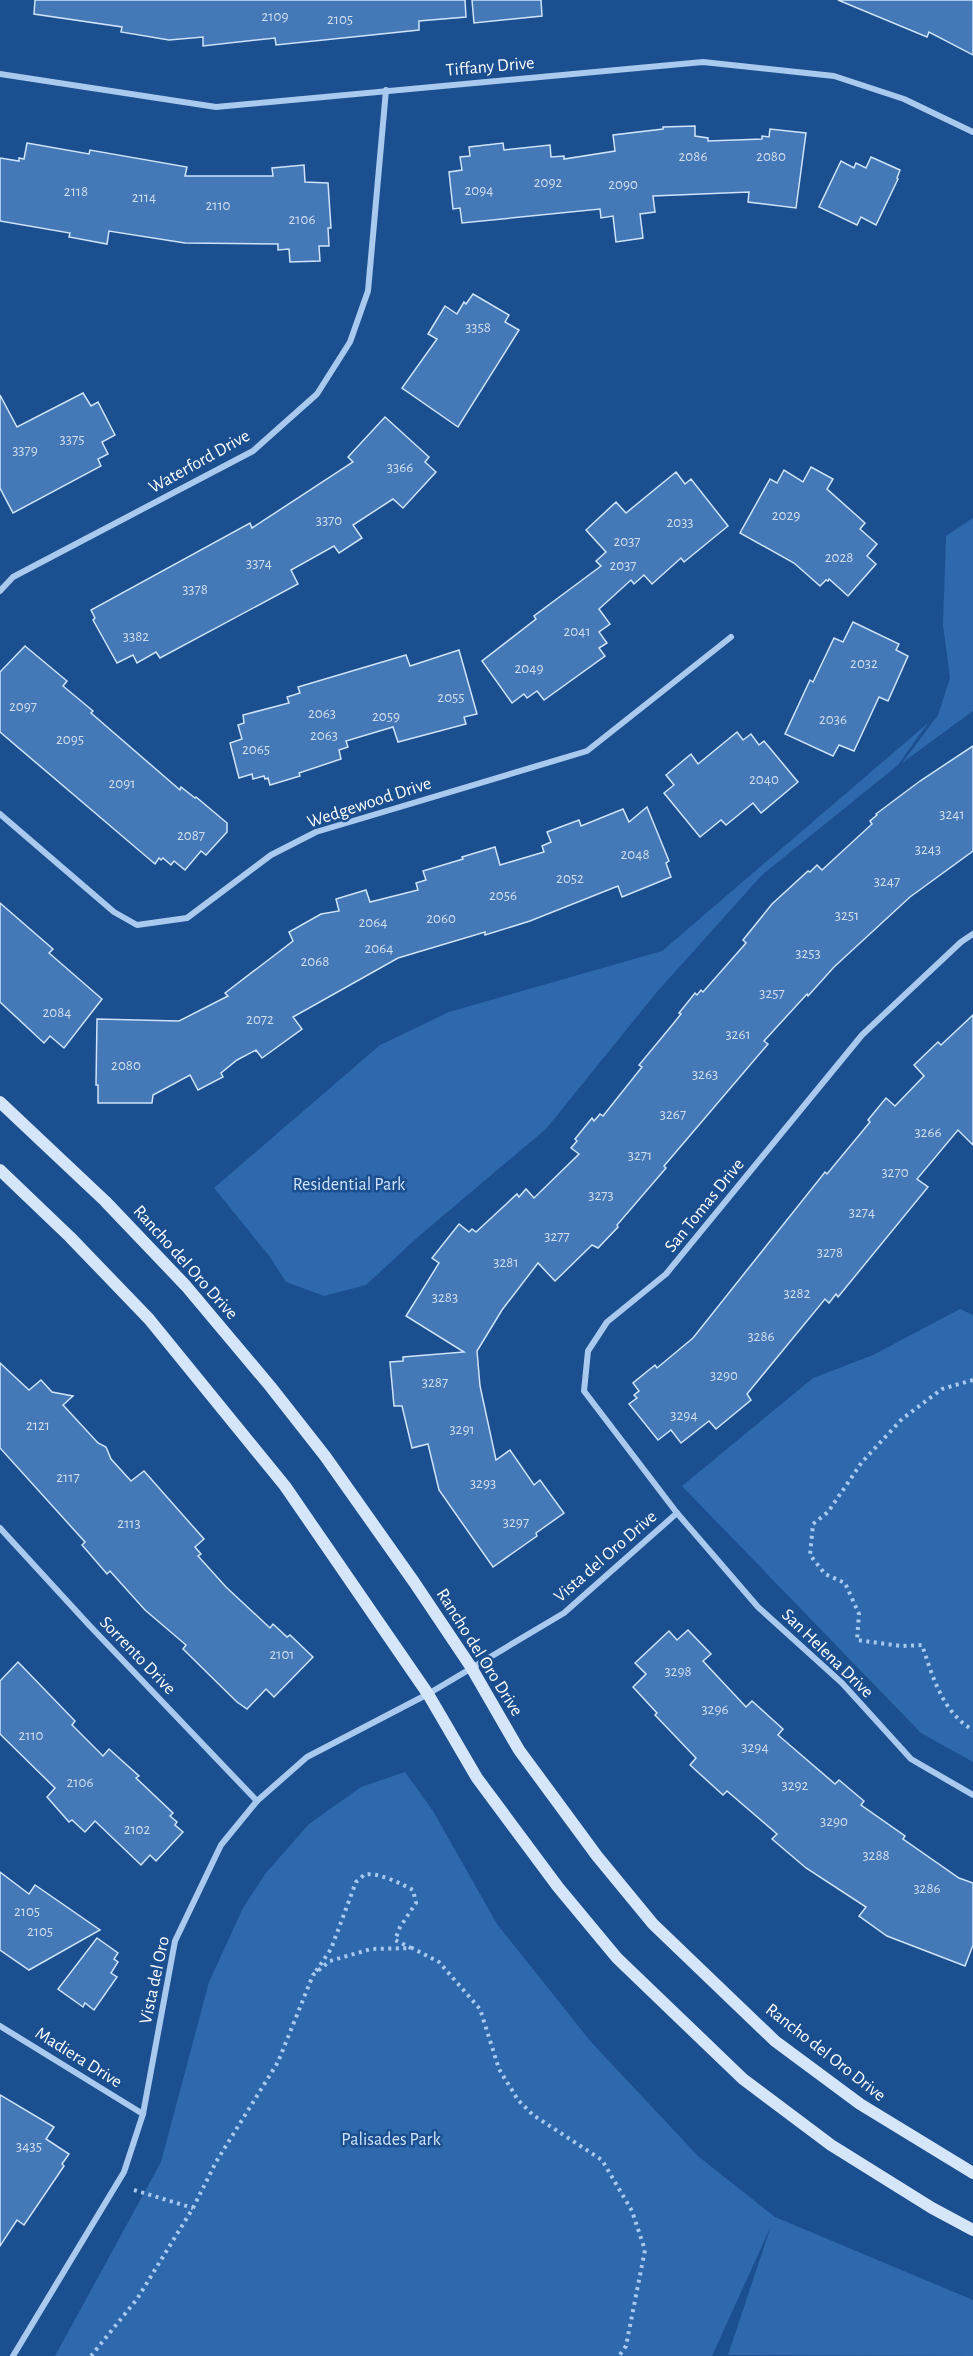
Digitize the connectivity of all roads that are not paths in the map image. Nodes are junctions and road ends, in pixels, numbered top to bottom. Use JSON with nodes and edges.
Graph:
{"nodes":[{"id":1,"x":0,"y":74,"type":"edge"},
{"id":2,"x":386,"y":90,"type":"junction"},
{"id":3,"x":973,"y":132,"type":"edge"},
{"id":4,"x":0,"y":591,"type":"edge"},
{"id":5,"x":731,"y":637,"type":"dead end"},
{"id":6,"x":0,"y":814,"type":"edge"},
{"id":7,"x":973,"y":934,"type":"edge"},
{"id":8,"x":0,"y":1102,"type":"edge"},
{"id":9,"x":0,"y":1170,"type":"edge"},
{"id":10,"x":677,"y":1513,"type":"junction"},
{"id":11,"x":0,"y":1528,"type":"edge"},
{"id":12,"x":471,"y":1667,"type":"junction"},
{"id":13,"x":428,"y":1694,"type":"junction"},
{"id":14,"x":973,"y":1795,"type":"edge"},
{"id":15,"x":257,"y":1801,"type":"junction"},
{"id":16,"x":0,"y":2026,"type":"edge"},
{"id":17,"x":143,"y":2114,"type":"junction"},
{"id":18,"x":973,"y":2173,"type":"edge"},
{"id":19,"x":973,"y":2230,"type":"edge"},
{"id":20,"x":13,"y":2356,"type":"edge"}],
"edges":[{"from":1,"to":2,"type":"street","name":"Tiffany Drive"},
{"from":2,"to":3,"type":"street","name":"Tiffany Drive"},
{"from":2,"to":4,"type":"street","name":"Waterford Drive"},
{"from":5,"to":6,"type":"street","name":"Wedgewood Drive"},
{"from":7,"to":10,"type":"street","name":"San Tomas Drive"},
{"from":8,"to":12,"type":"main road","name":"Rancho del Oro Drive"},
{"from":9,"to":13,"type":"main road"},
{"from":10,"to":12,"type":"street","name":"Vista del Oro Drive"},
{"from":10,"to":14,"type":"street","name":"San Helena Drive"},
{"from":11,"to":15,"type":"street","name":"Sorrento Drive"},
{"from":12,"to":13,"type":"street","name":"Vista del Oro Drive"},
{"from":12,"to":18,"type":"main road","name":"Rancho del Oro Drive"},
{"from":13,"to":15,"type":"street","name":"Vista del Oro"},
{"from":13,"to":19,"type":"main road"},
{"from":15,"to":17,"type":"street","name":"Vista del Oro"},
{"from":16,"to":17,"type":"street","name":"Madiera Drive"},
{"from":17,"to":20,"type":"street","name":"Vista del Oro"}]}
